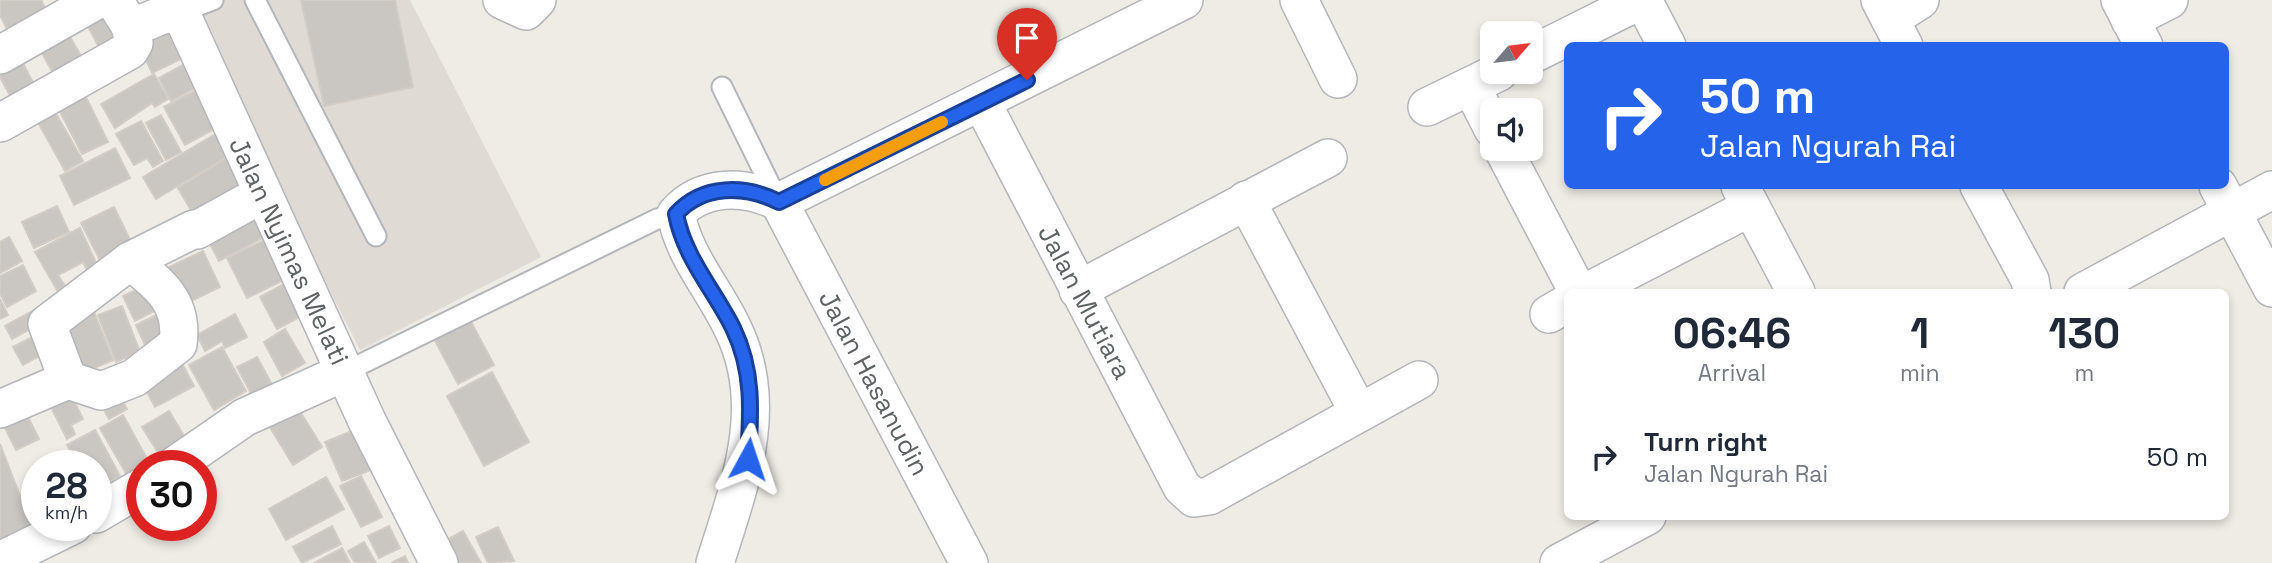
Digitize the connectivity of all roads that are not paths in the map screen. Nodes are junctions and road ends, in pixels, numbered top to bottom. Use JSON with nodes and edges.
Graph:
{"nodes":[{"id":1,"x":97,"y":0,"type":"edge"},
{"id":2,"x":213,"y":0,"type":"edge"},
{"id":3,"x":254,"y":0,"type":"edge"},
{"id":4,"x":502,"y":0,"type":"edge"},
{"id":5,"x":537,"y":0,"type":"edge"},
{"id":6,"x":1184,"y":0,"type":"edge"},
{"id":7,"x":1299,"y":0,"type":"edge"},
{"id":8,"x":1642,"y":0,"type":"edge"},
{"id":9,"x":1920,"y":0,"type":"edge"},
{"id":10,"x":2169,"y":0,"type":"edge"},
{"id":11,"x":122,"y":13,"type":"edge"},
{"id":12,"x":180,"y":13,"type":"junction"},
{"id":13,"x":1891,"y":21,"type":"edge"},
{"id":14,"x":2131,"y":22,"type":"edge"},
{"id":15,"x":1665,"y":42,"type":"edge"},
{"id":16,"x":1544,"y":49,"type":"edge"},
{"id":17,"x":0,"y":55,"type":"edge"},
{"id":18,"x":1338,"y":79,"type":"dead end"},
{"id":19,"x":1480,"y":81,"type":"edge"},
{"id":20,"x":722,"y":87,"type":"dead end"},
{"id":21,"x":982,"y":103,"type":"junction"},
{"id":22,"x":1427,"y":107,"type":"dead end"},
{"id":23,"x":0,"y":123,"type":"edge"},
{"id":24,"x":1328,"y":158,"type":"dead end"},
{"id":25,"x":1509,"y":161,"type":"edge"},
{"id":26,"x":1981,"y":189,"type":"edge"},
{"id":27,"x":2272,"y":190,"type":"edge"},
{"id":28,"x":262,"y":194,"type":"junction"},
{"id":29,"x":1745,"y":196,"type":"edge"},
{"id":30,"x":2225,"y":198,"type":"edge"},
{"id":31,"x":1247,"y":200,"type":"junction"},
{"id":32,"x":779,"y":202,"type":"junction"},
{"id":33,"x":676,"y":214,"type":"junction"},
{"id":34,"x":376,"y":236,"type":"dead end"},
{"id":35,"x":130,"y":261,"type":"junction"},
{"id":36,"x":2272,"y":288,"type":"edge"},
{"id":37,"x":1576,"y":289,"type":"edge"},
{"id":38,"x":1592,"y":289,"type":"edge"},
{"id":39,"x":1794,"y":289,"type":"edge"},
{"id":40,"x":2032,"y":289,"type":"edge"},
{"id":41,"x":2088,"y":289,"type":"edge"},
{"id":42,"x":1078,"y":290,"type":"junction"},
{"id":43,"x":345,"y":372,"type":"junction"},
{"id":44,"x":68,"y":380,"type":"junction"},
{"id":45,"x":1419,"y":380,"type":"dead end"},
{"id":46,"x":0,"y":409,"type":"edge"},
{"id":47,"x":1359,"y":413,"type":"junction"},
{"id":48,"x":197,"y":450,"type":"edge"},
{"id":49,"x":1640,"y":520,"type":"edge"},
{"id":50,"x":44,"y":541,"type":"edge"},
{"id":51,"x":9,"y":560,"type":"edge"},
{"id":52,"x":439,"y":563,"type":"edge"},
{"id":53,"x":715,"y":563,"type":"edge"},
{"id":54,"x":969,"y":563,"type":"edge"},
{"id":55,"x":1559,"y":563,"type":"edge"}],
"edges":[{"from":1,"to":17,"type":"street"},
{"from":2,"to":12,"type":"lane"},
{"from":3,"to":34,"type":"lane"},
{"from":4,"to":5,"type":"street"},
{"from":6,"to":21,"type":"street"},
{"from":7,"to":18,"type":"street"},
{"from":8,"to":15,"type":"street"},
{"from":8,"to":16,"type":"street"},
{"from":9,"to":13,"type":"street"},
{"from":10,"to":14,"type":"street"},
{"from":11,"to":12,"type":"street"},
{"from":11,"to":23,"type":"street"},
{"from":12,"to":28,"type":"street","name":"Jalan Nyimas Melati"},
{"from":19,"to":22,"type":"street"},
{"from":20,"to":32,"type":"lane"},
{"from":21,"to":32,"type":"street"},
{"from":21,"to":42,"type":"street","name":"Jalan Mutiara"},
{"from":24,"to":31,"type":"street"},
{"from":25,"to":37,"type":"street"},
{"from":26,"to":40,"type":"street"},
{"from":27,"to":30,"type":"street"},
{"from":28,"to":35,"type":"street"},
{"from":28,"to":43,"type":"street","name":"Jalan Nyimas Melati"},
{"from":29,"to":38,"type":"street"},
{"from":29,"to":39,"type":"street"},
{"from":30,"to":36,"type":"street"},
{"from":30,"to":41,"type":"street"},
{"from":31,"to":42,"type":"street"},
{"from":31,"to":47,"type":"street"},
{"from":32,"to":33,"type":"street"},
{"from":32,"to":54,"type":"street","name":"Jalan Hasanudin"},
{"from":33,"to":43,"type":"lane"},
{"from":33,"to":53,"type":"street"},
{"from":35,"to":44,"type":"street"},
{"from":35,"to":44,"type":"street"},
{"from":42,"to":47,"type":"street","name":"Jalan Mutiara"},
{"from":43,"to":48,"type":"street"},
{"from":43,"to":52,"type":"street","name":"Jalan Nyimas Melati"},
{"from":44,"to":46,"type":"street"},
{"from":45,"to":47,"type":"street"},
{"from":49,"to":55,"type":"street"},
{"from":50,"to":51,"type":"street"}]}
